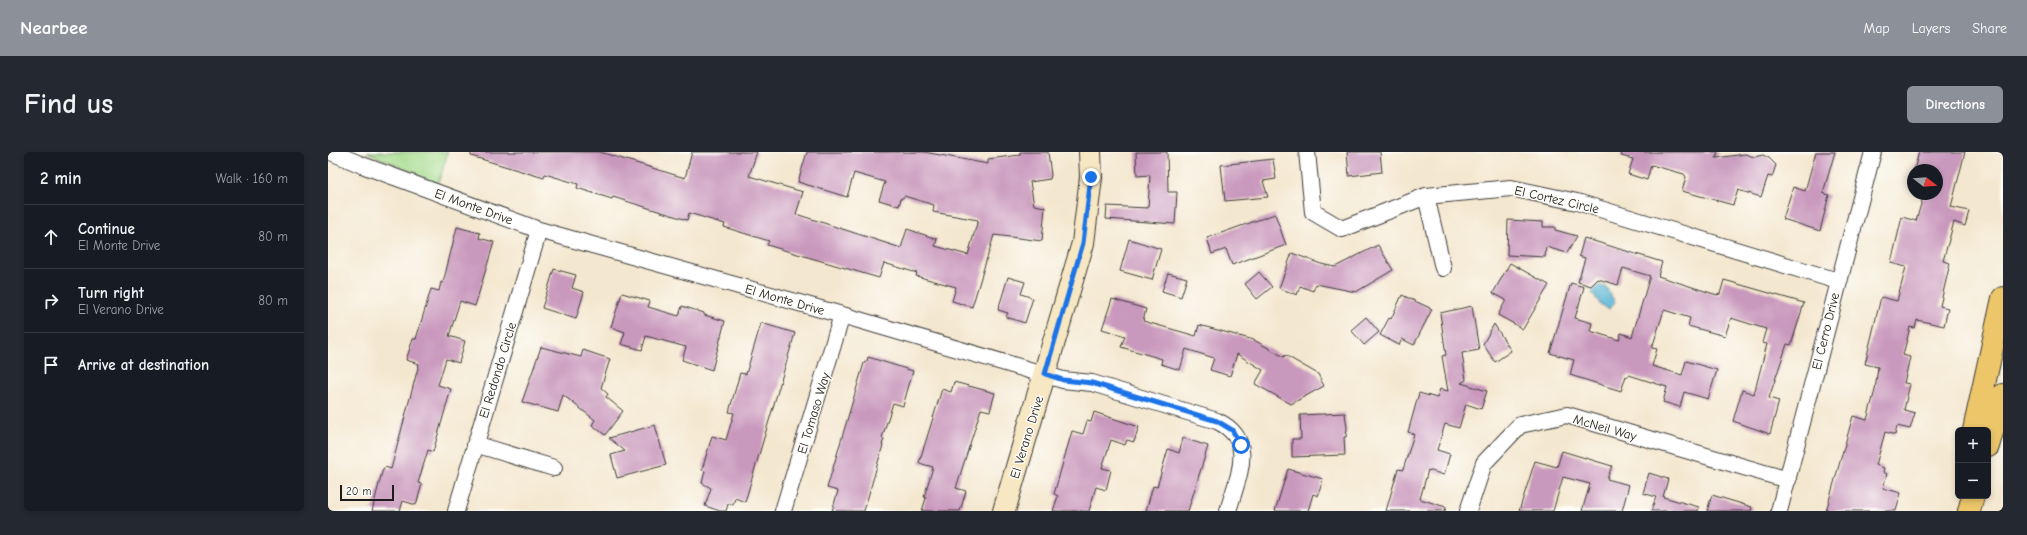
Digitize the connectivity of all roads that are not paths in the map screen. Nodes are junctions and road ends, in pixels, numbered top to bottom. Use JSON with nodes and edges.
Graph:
{"nodes":[{"id":1,"x":331,"y":152,"type":"edge"},
{"id":2,"x":1090,"y":152,"type":"edge"},
{"id":3,"x":1307,"y":152,"type":"edge"},
{"id":4,"x":1873,"y":152,"type":"edge"},
{"id":5,"x":1426,"y":196,"type":"junction"},
{"id":6,"x":539,"y":230,"type":"junction"},
{"id":7,"x":1442,"y":268,"type":"dead end"},
{"id":8,"x":1838,"y":281,"type":"junction"},
{"id":9,"x":2003,"y":298,"type":"edge"},
{"id":10,"x":842,"y":315,"type":"junction"},
{"id":11,"x":1045,"y":374,"type":"junction"},
{"id":12,"x":2003,"y":395,"type":"edge"},
{"id":13,"x":1975,"y":427,"type":"edge"},
{"id":14,"x":1991,"y":436,"type":"edge"},
{"id":15,"x":475,"y":444,"type":"junction"},
{"id":16,"x":554,"y":468,"type":"dead end"},
{"id":17,"x":1788,"y":480,"type":"junction"},
{"id":18,"x":1958,"y":499,"type":"edge"},
{"id":19,"x":1972,"y":499,"type":"edge"},
{"id":20,"x":456,"y":511,"type":"edge"},
{"id":21,"x":783,"y":511,"type":"edge"},
{"id":22,"x":1004,"y":511,"type":"edge"},
{"id":23,"x":1228,"y":511,"type":"edge"},
{"id":24,"x":1468,"y":511,"type":"edge"},
{"id":25,"x":1779,"y":511,"type":"edge"},
{"id":26,"x":1956,"y":511,"type":"edge"},
{"id":27,"x":1969,"y":511,"type":"edge"}],
"edges":[{"from":1,"to":6,"type":"street","name":"El Monte Drive"},
{"from":2,"to":11,"type":"street","name":"El Verano Drive"},
{"from":3,"to":5,"type":"street","name":"El Cortez Circle"},
{"from":4,"to":8,"type":"street","name":"El Cerro Drive"},
{"from":5,"to":7,"type":"street"},
{"from":5,"to":8,"type":"street","name":"El Cortez Circle"},
{"from":6,"to":10,"type":"street","name":"El Monte Drive"},
{"from":6,"to":15,"type":"street","name":"El Redondo Circle"},
{"from":8,"to":17,"type":"street","name":"El Cerro Drive"},
{"from":9,"to":13,"type":"highway"},
{"from":10,"to":11,"type":"street","name":"El Monte Drive"},
{"from":10,"to":21,"type":"street","name":"El Tomaso Way"},
{"from":11,"to":22,"type":"street","name":"El Verano Drive"},
{"from":11,"to":23,"type":"street","name":"El Monte Drive"},
{"from":12,"to":14,"type":"highway"},
{"from":15,"to":16,"type":"street"},
{"from":15,"to":20,"type":"street","name":"El Redondo Circle"},
{"from":17,"to":24,"type":"street","name":"McNeil Way"},
{"from":17,"to":25,"type":"street","name":"El Cerro Drive"},
{"from":18,"to":26,"type":"highway"},
{"from":19,"to":27,"type":"highway"}]}
